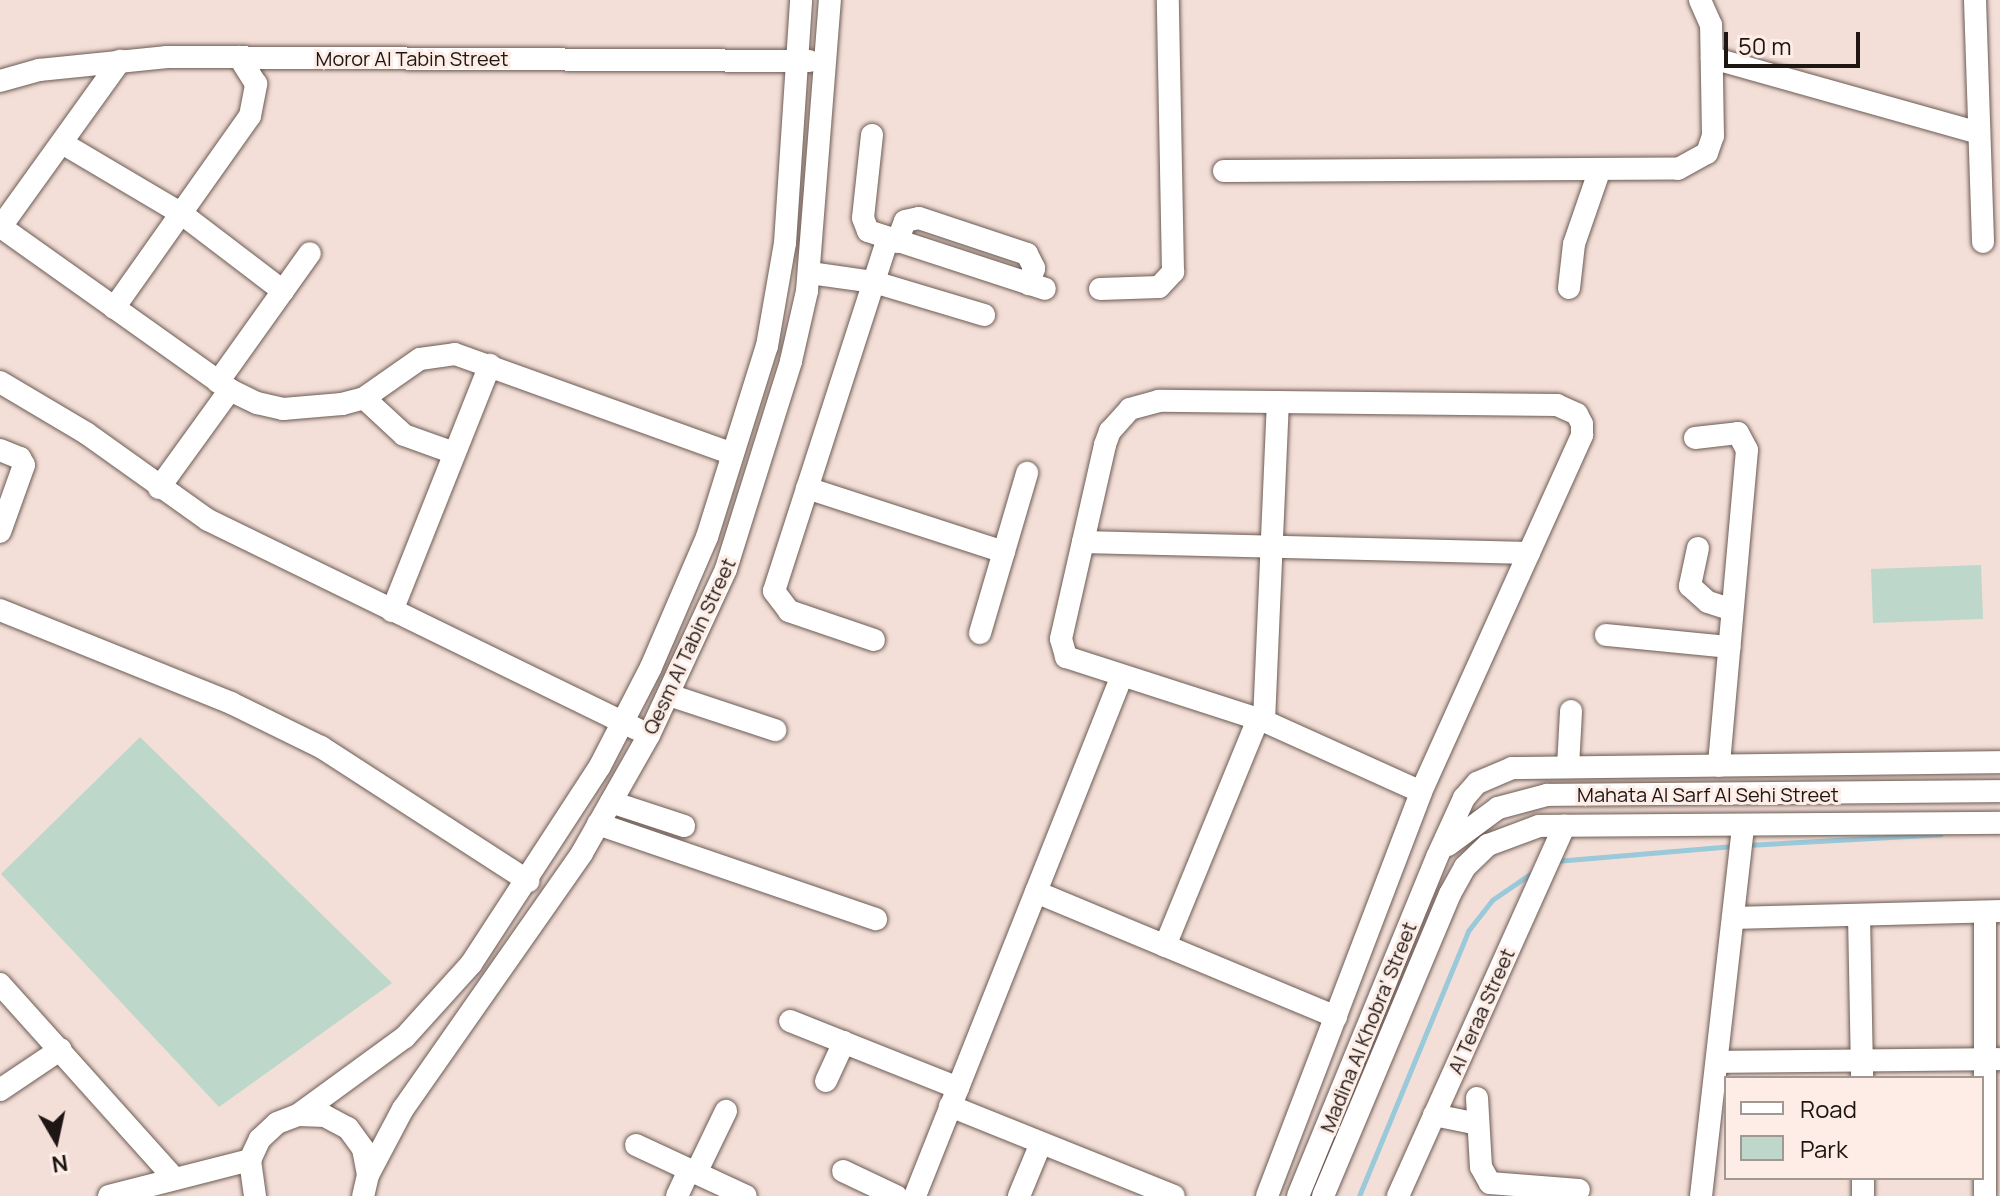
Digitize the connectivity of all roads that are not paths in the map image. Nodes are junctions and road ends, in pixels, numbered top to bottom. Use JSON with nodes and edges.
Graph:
{"nodes":[{"id":1,"x":801,"y":0,"type":"edge"},
{"id":2,"x":830,"y":0,"type":"edge"},
{"id":3,"x":1168,"y":0,"type":"edge"},
{"id":4,"x":1975,"y":0,"type":"edge"},
{"id":5,"x":1706,"y":5,"type":"edge"},
{"id":6,"x":239,"y":57,"type":"junction"},
{"id":7,"x":1712,"y":58,"type":"junction"},
{"id":8,"x":120,"y":61,"type":"junction"},
{"id":9,"x":797,"y":61,"type":"junction"},
{"id":10,"x":826,"y":61,"type":"junction"},
{"id":11,"x":0,"y":81,"type":"edge"},
{"id":12,"x":1979,"y":133,"type":"junction"},
{"id":13,"x":872,"y":135,"type":"dead end"},
{"id":14,"x":62,"y":143,"type":"junction"},
{"id":15,"x":1600,"y":169,"type":"junction"},
{"id":16,"x":1224,"y":171,"type":"dead end"},
{"id":17,"x":182,"y":214,"type":"junction"},
{"id":18,"x":0,"y":228,"type":"edge"},
{"id":19,"x":893,"y":240,"type":"junction"},
{"id":20,"x":1983,"y":242,"type":"dead end"},
{"id":21,"x":310,"y":253,"type":"dead end"},
{"id":22,"x":810,"y":273,"type":"junction"},
{"id":23,"x":874,"y":282,"type":"junction"},
{"id":24,"x":1037,"y":287,"type":"dead end"},
{"id":25,"x":1569,"y":288,"type":"dead end"},
{"id":26,"x":1100,"y":289,"type":"dead end"},
{"id":27,"x":283,"y":291,"type":"junction"},
{"id":28,"x":114,"y":308,"type":"junction"},
{"id":29,"x":984,"y":315,"type":"dead end"},
{"id":30,"x":490,"y":365,"type":"junction"},
{"id":31,"x":0,"y":382,"type":"edge"},
{"id":32,"x":224,"y":386,"type":"junction"},
{"id":33,"x":364,"y":398,"type":"junction"},
{"id":34,"x":1278,"y":402,"type":"junction"},
{"id":35,"x":1695,"y":438,"type":"dead end"},
{"id":36,"x":0,"y":450,"type":"edge"},
{"id":37,"x":454,"y":453,"type":"junction"},
{"id":38,"x":733,"y":454,"type":"junction"},
{"id":39,"x":1027,"y":473,"type":"dead end"},
{"id":40,"x":159,"y":488,"type":"junction"},
{"id":41,"x":807,"y":488,"type":"junction"},
{"id":42,"x":0,"y":532,"type":"edge"},
{"id":43,"x":1083,"y":542,"type":"junction"},
{"id":44,"x":1272,"y":547,"type":"junction"},
{"id":45,"x":1698,"y":548,"type":"dead end"},
{"id":46,"x":1004,"y":552,"type":"junction"},
{"id":47,"x":1529,"y":553,"type":"junction"},
{"id":48,"x":0,"y":610,"type":"edge"},
{"id":49,"x":1732,"y":610,"type":"junction"},
{"id":50,"x":392,"y":611,"type":"junction"},
{"id":51,"x":980,"y":633,"type":"dead end"},
{"id":52,"x":1606,"y":635,"type":"dead end"},
{"id":53,"x":874,"y":640,"type":"dead end"},
{"id":54,"x":1729,"y":647,"type":"junction"},
{"id":55,"x":1121,"y":678,"type":"junction"},
{"id":56,"x":669,"y":695,"type":"junction"},
{"id":57,"x":1571,"y":711,"type":"dead end"},
{"id":58,"x":1261,"y":720,"type":"junction"},
{"id":59,"x":623,"y":722,"type":"junction"},
{"id":60,"x":775,"y":730,"type":"dead end"},
{"id":61,"x":649,"y":735,"type":"junction"},
{"id":62,"x":2000,"y":762,"type":"edge"},
{"id":63,"x":1719,"y":766,"type":"junction"},
{"id":64,"x":1568,"y":767,"type":"junction"},
{"id":65,"x":2000,"y":791,"type":"edge"},
{"id":66,"x":1421,"y":792,"type":"junction"},
{"id":67,"x":611,"y":802,"type":"junction"},
{"id":68,"x":2000,"y":823,"type":"edge"},
{"id":69,"x":598,"y":824,"type":"junction"},
{"id":70,"x":1743,"y":825,"type":"junction"},
{"id":71,"x":684,"y":826,"type":"dead end"},
{"id":72,"x":1564,"y":826,"type":"junction"},
{"id":73,"x":1437,"y":857,"type":"junction"},
{"id":74,"x":1465,"y":867,"type":"joint"},
{"id":75,"x":528,"y":881,"type":"junction"},
{"id":76,"x":1036,"y":892,"type":"junction"},
{"id":77,"x":1992,"y":912,"type":"edge"},
{"id":78,"x":1859,"y":915,"type":"junction"},
{"id":79,"x":1733,"y":918,"type":"junction"},
{"id":80,"x":876,"y":919,"type":"dead end"},
{"id":81,"x":1165,"y":946,"type":"junction"},
{"id":82,"x":0,"y":984,"type":"edge"},
{"id":83,"x":1336,"y":1017,"type":"junction"},
{"id":84,"x":790,"y":1021,"type":"dead end"},
{"id":85,"x":844,"y":1042,"type":"junction"},
{"id":86,"x":61,"y":1049,"type":"junction"},
{"id":87,"x":1992,"y":1059,"type":"edge"},
{"id":88,"x":1717,"y":1062,"type":"junction"},
{"id":89,"x":1862,"y":1069,"type":"edge"},
{"id":90,"x":826,"y":1081,"type":"dead end"},
{"id":91,"x":0,"y":1090,"type":"edge"},
{"id":92,"x":954,"y":1097,"type":"junction"},
{"id":93,"x":1477,"y":1098,"type":"dead end"},
{"id":94,"x":726,"y":1111,"type":"dead end"},
{"id":95,"x":298,"y":1115,"type":"junction"},
{"id":96,"x":1434,"y":1115,"type":"junction"},
{"id":97,"x":1478,"y":1124,"type":"junction"},
{"id":98,"x":1041,"y":1143,"type":"junction"},
{"id":99,"x":636,"y":1145,"type":"dead end"},
{"id":100,"x":250,"y":1160,"type":"junction"},
{"id":101,"x":843,"y":1171,"type":"dead end"},
{"id":102,"x":693,"y":1172,"type":"junction"},
{"id":103,"x":175,"y":1179,"type":"junction"},
{"id":104,"x":366,"y":1185,"type":"edge"},
{"id":105,"x":1579,"y":1190,"type":"dead end"},
{"id":106,"x":733,"y":1193,"type":"edge"},
{"id":107,"x":109,"y":1196,"type":"edge"},
{"id":108,"x":255,"y":1196,"type":"edge"},
{"id":109,"x":677,"y":1196,"type":"edge"},
{"id":110,"x":896,"y":1196,"type":"edge"},
{"id":111,"x":915,"y":1196,"type":"edge"},
{"id":112,"x":1019,"y":1196,"type":"edge"},
{"id":113,"x":1174,"y":1196,"type":"edge"},
{"id":114,"x":1267,"y":1196,"type":"edge"},
{"id":115,"x":1298,"y":1196,"type":"edge"},
{"id":116,"x":1323,"y":1196,"type":"edge"},
{"id":117,"x":1398,"y":1196,"type":"edge"},
{"id":118,"x":1701,"y":1196,"type":"edge"},
{"id":119,"x":1985,"y":1196,"type":"edge"}],
"edges":[{"from":1,"to":9,"type":"street","name":"Qesm Al Tabin Street"},
{"from":2,"to":10,"type":"street","name":"Qesm Al Tabin Street"},
{"from":3,"to":26,"type":"street"},
{"from":4,"to":12,"type":"street"},
{"from":5,"to":7,"type":"street"},
{"from":6,"to":8,"type":"street","name":"Moror Al Tabin Street"},
{"from":6,"to":9,"type":"street","name":"Moror Al Tabin Street"},
{"from":6,"to":17,"type":"street"},
{"from":7,"to":12,"type":"street"},
{"from":7,"to":15,"type":"street"},
{"from":8,"to":11,"type":"street","name":"Moror Al Tabin Street"},
{"from":8,"to":14,"type":"street"},
{"from":9,"to":10,"type":"street","name":"Moror Al Tabin Street"},
{"from":9,"to":38,"type":"street","name":"Qesm Al Tabin Street"},
{"from":10,"to":22,"type":"street","name":"Qesm Al Tabin Street"},
{"from":12,"to":20,"type":"street"},
{"from":13,"to":19,"type":"street"},
{"from":14,"to":17,"type":"street"},
{"from":14,"to":18,"type":"street"},
{"from":15,"to":16,"type":"street"},
{"from":15,"to":25,"type":"street"},
{"from":17,"to":27,"type":"street"},
{"from":17,"to":28,"type":"street"},
{"from":18,"to":28,"type":"street"},
{"from":19,"to":23,"type":"street"},
{"from":19,"to":24,"type":"street"},
{"from":21,"to":27,"type":"street"},
{"from":22,"to":23,"type":"street"},
{"from":22,"to":56,"type":"street","name":"Qesm Al Tabin Street"},
{"from":23,"to":29,"type":"street"},
{"from":23,"to":41,"type":"street"},
{"from":27,"to":32,"type":"street"},
{"from":28,"to":32,"type":"street"},
{"from":30,"to":33,"type":"street"},
{"from":30,"to":37,"type":"street"},
{"from":30,"to":38,"type":"street"},
{"from":31,"to":40,"type":"street"},
{"from":32,"to":33,"type":"street"},
{"from":32,"to":40,"type":"street"},
{"from":33,"to":37,"type":"street"},
{"from":34,"to":43,"type":"street"},
{"from":34,"to":44,"type":"street"},
{"from":34,"to":47,"type":"street"},
{"from":35,"to":49,"type":"street"},
{"from":36,"to":42,"type":"street"},
{"from":37,"to":50,"type":"street"},
{"from":38,"to":59,"type":"street","name":"Qesm Al Tabin Street"},
{"from":39,"to":46,"type":"street"},
{"from":40,"to":50,"type":"street"},
{"from":41,"to":46,"type":"street"},
{"from":41,"to":53,"type":"street"},
{"from":43,"to":44,"type":"street"},
{"from":43,"to":55,"type":"street"},
{"from":44,"to":47,"type":"street"},
{"from":44,"to":58,"type":"street"},
{"from":45,"to":49,"type":"street"},
{"from":46,"to":51,"type":"street"},
{"from":47,"to":66,"type":"street"},
{"from":48,"to":75,"type":"street"},
{"from":49,"to":54,"type":"street"},
{"from":50,"to":59,"type":"street"},
{"from":52,"to":54,"type":"street"},
{"from":54,"to":63,"type":"street"},
{"from":55,"to":58,"type":"street"},
{"from":55,"to":76,"type":"street"},
{"from":56,"to":60,"type":"street"},
{"from":56,"to":61,"type":"street","name":"Qesm Al Tabin Street"},
{"from":57,"to":64,"type":"street"},
{"from":58,"to":66,"type":"street"},
{"from":58,"to":81,"type":"street"},
{"from":59,"to":61,"type":"street"},
{"from":59,"to":75,"type":"street","name":"Qesm Al Tabin Street"},
{"from":61,"to":67,"type":"street","name":"Qesm Al Tabin Street"},
{"from":62,"to":63,"type":"street","name":"Madina Al Khobra' Street"},
{"from":63,"to":64,"type":"street","name":"Madina Al Khobra' Street"},
{"from":64,"to":73,"type":"street","name":"Madina Al Khobra' Street"},
{"from":65,"to":73,"type":"street","name":"Mahata Al Sarf Al Sehi Street"},
{"from":66,"to":83,"type":"street"},
{"from":67,"to":69,"type":"street","name":"Qesm Al Tabin Street"},
{"from":67,"to":71,"type":"street"},
{"from":68,"to":70,"type":"street","name":"Mahata Al Sarf Al Sehi Street"},
{"from":69,"to":80,"type":"street"},
{"from":69,"to":104,"type":"street","name":"Qesm Al Tabin Street"},
{"from":70,"to":72,"type":"street","name":"Mahata Al Sarf Al Sehi Street"},
{"from":70,"to":79,"type":"street"},
{"from":72,"to":74,"type":"street","name":"Mahata Al Sarf Al Sehi Street"},
{"from":72,"to":96,"type":"street","name":"Al Teraa Street"},
{"from":73,"to":115,"type":"street","name":"Madina Al Khobra' Street"},
{"from":74,"to":116,"type":"street","name":"Madina Al Khobra' Street"},
{"from":75,"to":95,"type":"street","name":"Qesm Al Tabin Street"},
{"from":76,"to":81,"type":"street"},
{"from":76,"to":92,"type":"street"},
{"from":77,"to":78,"type":"street"},
{"from":77,"to":87,"type":"street"},
{"from":78,"to":79,"type":"street"},
{"from":78,"to":89,"type":"street"},
{"from":79,"to":88,"type":"street"},
{"from":81,"to":83,"type":"street"},
{"from":82,"to":86,"type":"street"},
{"from":83,"to":114,"type":"street"},
{"from":84,"to":85,"type":"street"},
{"from":85,"to":90,"type":"street"},
{"from":85,"to":92,"type":"street"},
{"from":86,"to":91,"type":"street"},
{"from":86,"to":103,"type":"street"},
{"from":87,"to":89,"type":"street"},
{"from":87,"to":119,"type":"street"},
{"from":88,"to":89,"type":"street"},
{"from":88,"to":118,"type":"street"},
{"from":92,"to":98,"type":"street"},
{"from":92,"to":111,"type":"street"},
{"from":93,"to":97,"type":"street"},
{"from":94,"to":102,"type":"street"},
{"from":95,"to":100,"type":"street","name":"Qesm Al Tabin Street"},
{"from":95,"to":104,"type":"street"},
{"from":96,"to":97,"type":"street"},
{"from":96,"to":117,"type":"street","name":"Al Teraa Street"},
{"from":97,"to":105,"type":"street"},
{"from":98,"to":112,"type":"street"},
{"from":98,"to":113,"type":"street"},
{"from":99,"to":102,"type":"street"},
{"from":100,"to":103,"type":"street"},
{"from":100,"to":108,"type":"street"},
{"from":101,"to":110,"type":"street"},
{"from":102,"to":106,"type":"street"},
{"from":102,"to":109,"type":"street"},
{"from":103,"to":107,"type":"street"}]}
